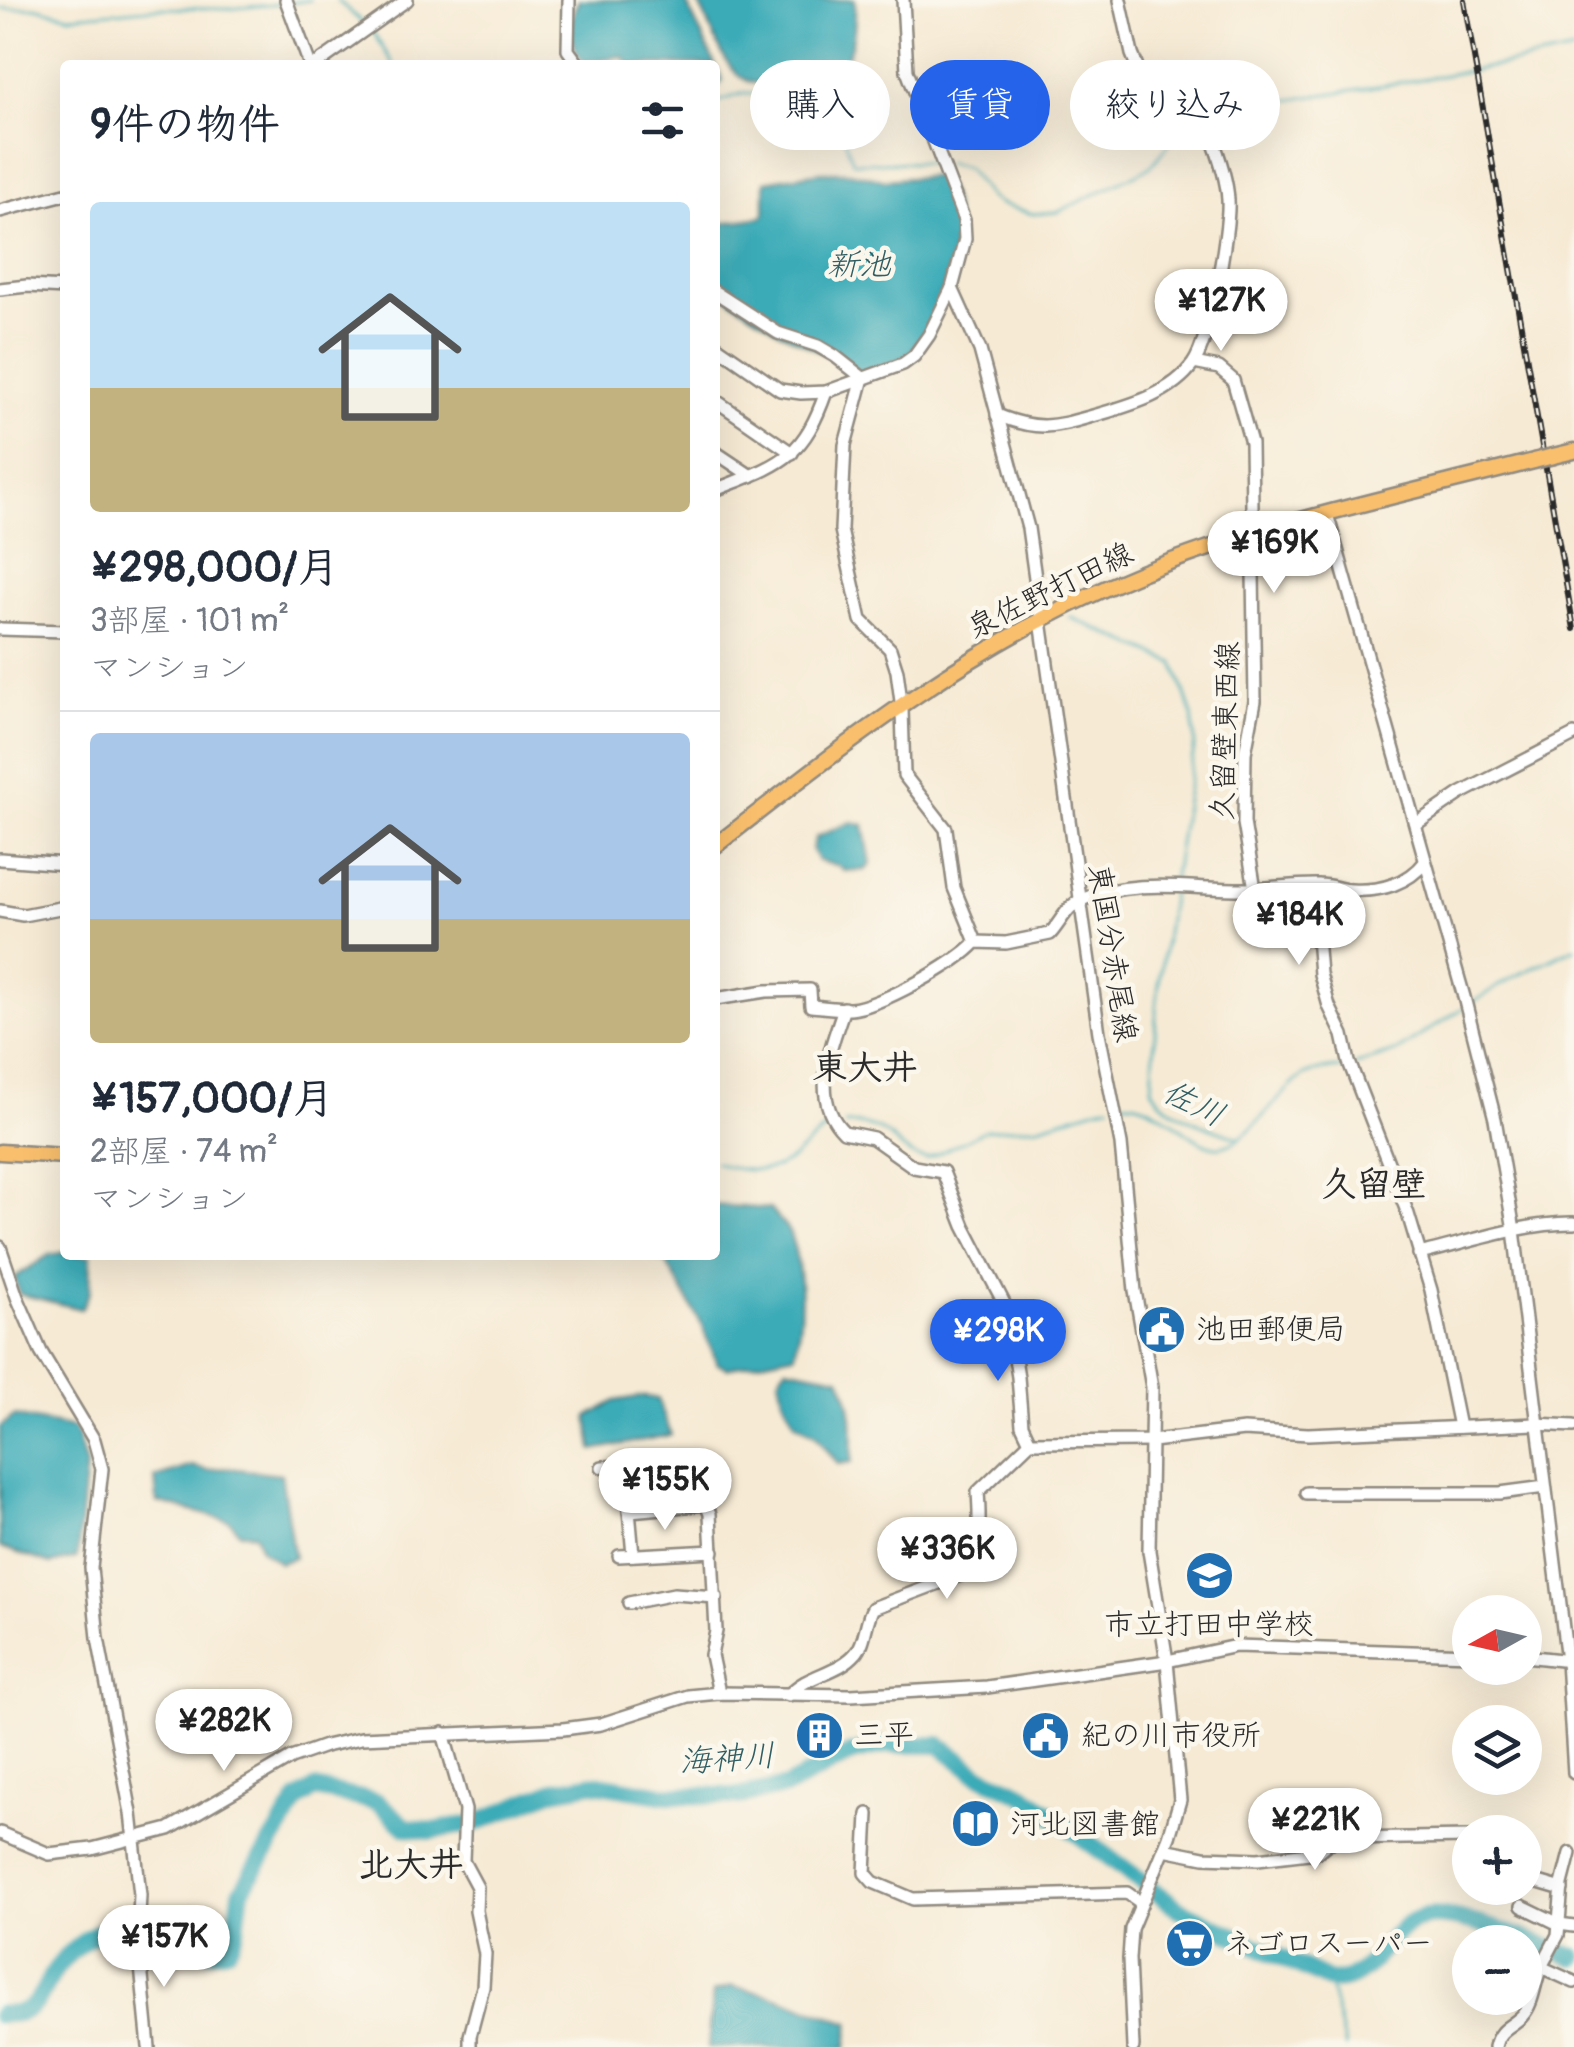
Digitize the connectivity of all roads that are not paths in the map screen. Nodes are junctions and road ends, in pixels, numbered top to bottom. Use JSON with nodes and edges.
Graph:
{"nodes":[{"id":1,"x":407,"y":0,"type":"edge"},
{"id":2,"x":569,"y":0,"type":"edge"},
{"id":3,"x":903,"y":0,"type":"edge"},
{"id":4,"x":1120,"y":0,"type":"edge"},
{"id":5,"x":286,"y":2,"type":"edge"},
{"id":6,"x":310,"y":60,"type":"edge"},
{"id":7,"x":320,"y":60,"type":"edge"},
{"id":8,"x":575,"y":60,"type":"edge"},
{"id":9,"x":60,"y":195,"type":"edge"},
{"id":10,"x":0,"y":211,"type":"edge"},
{"id":11,"x":60,"y":288,"type":"edge"},
{"id":12,"x":952,"y":288,"type":"junction"},
{"id":13,"x":0,"y":290,"type":"edge"},
{"id":14,"x":720,"y":295,"type":"edge"},
{"id":15,"x":720,"y":348,"type":"edge"},
{"id":16,"x":1194,"y":363,"type":"junction"},
{"id":17,"x":862,"y":378,"type":"junction"},
{"id":18,"x":826,"y":392,"type":"junction"},
{"id":19,"x":720,"y":403,"type":"edge"},
{"id":20,"x":997,"y":415,"type":"junction"},
{"id":21,"x":1574,"y":451,"type":"edge"},
{"id":22,"x":792,"y":453,"type":"junction"},
{"id":23,"x":720,"y":455,"type":"edge"},
{"id":24,"x":751,"y":476,"type":"junction"},
{"id":25,"x":720,"y":488,"type":"edge"},
{"id":26,"x":1327,"y":514,"type":"junction"},
{"id":27,"x":1252,"y":536,"type":"junction"},
{"id":28,"x":1040,"y":620,"type":"junction"},
{"id":29,"x":0,"y":628,"type":"edge"},
{"id":30,"x":60,"y":631,"type":"edge"},
{"id":31,"x":902,"y":702,"type":"junction"},
{"id":32,"x":1574,"y":736,"type":"edge"},
{"id":33,"x":1416,"y":824,"type":"junction"},
{"id":34,"x":720,"y":842,"type":"edge"},
{"id":35,"x":0,"y":859,"type":"edge"},
{"id":36,"x":1426,"y":861,"type":"junction"},
{"id":37,"x":60,"y":864,"type":"edge"},
{"id":38,"x":1272,"y":888,"type":"junction"},
{"id":39,"x":1255,"y":889,"type":"junction"},
{"id":40,"x":1079,"y":900,"type":"junction"},
{"id":41,"x":60,"y":908,"type":"edge"},
{"id":42,"x":0,"y":911,"type":"edge"},
{"id":43,"x":976,"y":942,"type":"junction"},
{"id":44,"x":720,"y":998,"type":"edge"},
{"id":45,"x":844,"y":1008,"type":"junction"},
{"id":46,"x":0,"y":1152,"type":"edge"},
{"id":47,"x":60,"y":1156,"type":"edge"},
{"id":48,"x":1574,"y":1223,"type":"edge"},
{"id":49,"x":1514,"y":1230,"type":"junction"},
{"id":50,"x":0,"y":1247,"type":"edge"},
{"id":51,"x":1419,"y":1254,"type":"junction"},
{"id":52,"x":1536,"y":1424,"type":"junction"},
{"id":53,"x":1574,"y":1426,"type":"edge"},
{"id":54,"x":1460,"y":1427,"type":"junction"},
{"id":55,"x":1152,"y":1441,"type":"junction"},
{"id":56,"x":1030,"y":1442,"type":"junction"},
{"id":57,"x":625,"y":1466,"type":"junction"},
{"id":58,"x":602,"y":1467,"type":"dead end"},
{"id":59,"x":1544,"y":1487,"type":"junction"},
{"id":60,"x":1306,"y":1493,"type":"dead end"},
{"id":61,"x":686,"y":1506,"type":"junction"},
{"id":62,"x":629,"y":1511,"type":"junction"},
{"id":63,"x":713,"y":1550,"type":"junction"},
{"id":64,"x":716,"y":1597,"type":"junction"},
{"id":65,"x":629,"y":1603,"type":"dead end"},
{"id":66,"x":1452,"y":1653,"type":"edge"},
{"id":67,"x":1542,"y":1658,"type":"edge"},
{"id":68,"x":1166,"y":1661,"type":"junction"},
{"id":69,"x":1570,"y":1661,"type":"edge"},
{"id":70,"x":719,"y":1693,"type":"junction"},
{"id":71,"x":789,"y":1696,"type":"junction"},
{"id":72,"x":442,"y":1733,"type":"junction"},
{"id":73,"x":1574,"y":1773,"type":"edge"},
{"id":74,"x":868,"y":1814,"type":"dead end"},
{"id":75,"x":0,"y":1833,"type":"edge"},
{"id":76,"x":1452,"y":1836,"type":"edge"},
{"id":77,"x":134,"y":1840,"type":"junction"},
{"id":78,"x":1164,"y":1849,"type":"junction"},
{"id":79,"x":1570,"y":1853,"type":"dead end"},
{"id":80,"x":1542,"y":1883,"type":"edge"},
{"id":81,"x":1562,"y":1889,"type":"junction"},
{"id":82,"x":1140,"y":1902,"type":"junction"},
{"id":83,"x":1522,"y":1906,"type":"dead end"},
{"id":84,"x":1559,"y":1924,"type":"junction"},
{"id":85,"x":1574,"y":1926,"type":"edge"},
{"id":86,"x":1542,"y":1965,"type":"edge"},
{"id":87,"x":1542,"y":1967,"type":"edge"},
{"id":88,"x":1574,"y":1982,"type":"edge"},
{"id":89,"x":1522,"y":2015,"type":"edge"},
{"id":90,"x":149,"y":2047,"type":"edge"},
{"id":91,"x":470,"y":2047,"type":"edge"},
{"id":92,"x":1133,"y":2047,"type":"edge"},
{"id":93,"x":1494,"y":2047,"type":"edge"}],
"edges":[{"from":1,"to":7,"type":"street"},
{"from":2,"to":8,"type":"street"},
{"from":3,"to":12,"type":"street"},
{"from":4,"to":16,"type":"street"},
{"from":5,"to":6,"type":"street"},
{"from":9,"to":10,"type":"street"},
{"from":11,"to":13,"type":"street"},
{"from":12,"to":17,"type":"street"},
{"from":12,"to":20,"type":"street","name":"東国分赤尾線"},
{"from":14,"to":17,"type":"street"},
{"from":15,"to":18,"type":"street"},
{"from":16,"to":20,"type":"street"},
{"from":16,"to":27,"type":"street","name":"久留壁東西線"},
{"from":17,"to":18,"type":"street"},
{"from":17,"to":31,"type":"street"},
{"from":18,"to":22,"type":"street"},
{"from":19,"to":22,"type":"street"},
{"from":20,"to":28,"type":"street","name":"東国分赤尾線"},
{"from":21,"to":26,"type":"main road","name":"泉佐野打田線","bridge":true},
{"from":22,"to":24,"type":"street"},
{"from":23,"to":24,"type":"street"},
{"from":24,"to":25,"type":"street"},
{"from":26,"to":27,"type":"main road","name":"泉佐野打田線"},
{"from":26,"to":33,"type":"street"},
{"from":27,"to":28,"type":"main road","name":"泉佐野打田線"},
{"from":27,"to":39,"type":"street","name":"久留壁東西線"},
{"from":28,"to":31,"type":"main road","name":"泉佐野打田線"},
{"from":28,"to":40,"type":"street","name":"東国分赤尾線"},
{"from":29,"to":30,"type":"street"},
{"from":31,"to":34,"type":"main road","name":"泉佐野打田線"},
{"from":31,"to":43,"type":"street"},
{"from":32,"to":33,"type":"street"},
{"from":33,"to":36,"type":"street"},
{"from":35,"to":37,"type":"street"},
{"from":36,"to":38,"type":"street"},
{"from":36,"to":49,"type":"street"},
{"from":38,"to":39,"type":"street"},
{"from":38,"to":51,"type":"street"},
{"from":39,"to":40,"type":"street"},
{"from":40,"to":43,"type":"street"},
{"from":40,"to":55,"type":"street","name":"東国分赤尾線"},
{"from":41,"to":42,"type":"street"},
{"from":43,"to":45,"type":"street"},
{"from":44,"to":45,"type":"street"},
{"from":45,"to":56,"type":"street"},
{"from":46,"to":47,"type":"main road"},
{"from":48,"to":49,"type":"street"},
{"from":49,"to":51,"type":"street"},
{"from":49,"to":52,"type":"street"},
{"from":50,"to":77,"type":"street"},
{"from":51,"to":54,"type":"street"},
{"from":52,"to":53,"type":"street"},
{"from":52,"to":54,"type":"street"},
{"from":52,"to":59,"type":"street"},
{"from":54,"to":55,"type":"street"},
{"from":55,"to":56,"type":"street"},
{"from":55,"to":68,"type":"street","name":"東国分赤尾線"},
{"from":56,"to":71,"type":"street"},
{"from":57,"to":58,"type":"street"},
{"from":57,"to":61,"type":"street"},
{"from":57,"to":62,"type":"street"},
{"from":59,"to":60,"type":"street"},
{"from":59,"to":69,"type":"street"},
{"from":61,"to":62,"type":"street"},
{"from":61,"to":63,"type":"street"},
{"from":62,"to":63,"type":"street"},
{"from":63,"to":64,"type":"street"},
{"from":64,"to":65,"type":"street"},
{"from":64,"to":70,"type":"street"},
{"from":66,"to":68,"type":"street"},
{"from":67,"to":69,"type":"street"},
{"from":68,"to":71,"type":"street"},
{"from":68,"to":78,"type":"street","name":"東国分赤尾線"},
{"from":69,"to":73,"type":"street"},
{"from":70,"to":71,"type":"street"},
{"from":70,"to":72,"type":"street"},
{"from":72,"to":77,"type":"street"},
{"from":72,"to":91,"type":"street"},
{"from":74,"to":82,"type":"street"},
{"from":75,"to":77,"type":"street"},
{"from":76,"to":78,"type":"street"},
{"from":77,"to":90,"type":"street"},
{"from":78,"to":82,"type":"street","name":"東国分赤尾線"},
{"from":79,"to":81,"type":"street"},
{"from":80,"to":81,"type":"street"},
{"from":81,"to":84,"type":"street"},
{"from":82,"to":92,"type":"street","name":"東国分赤尾線"},
{"from":83,"to":84,"type":"street"},
{"from":84,"to":85,"type":"street"},
{"from":84,"to":86,"type":"street"},
{"from":87,"to":88,"type":"street"},
{"from":89,"to":93,"type":"street"}]}
